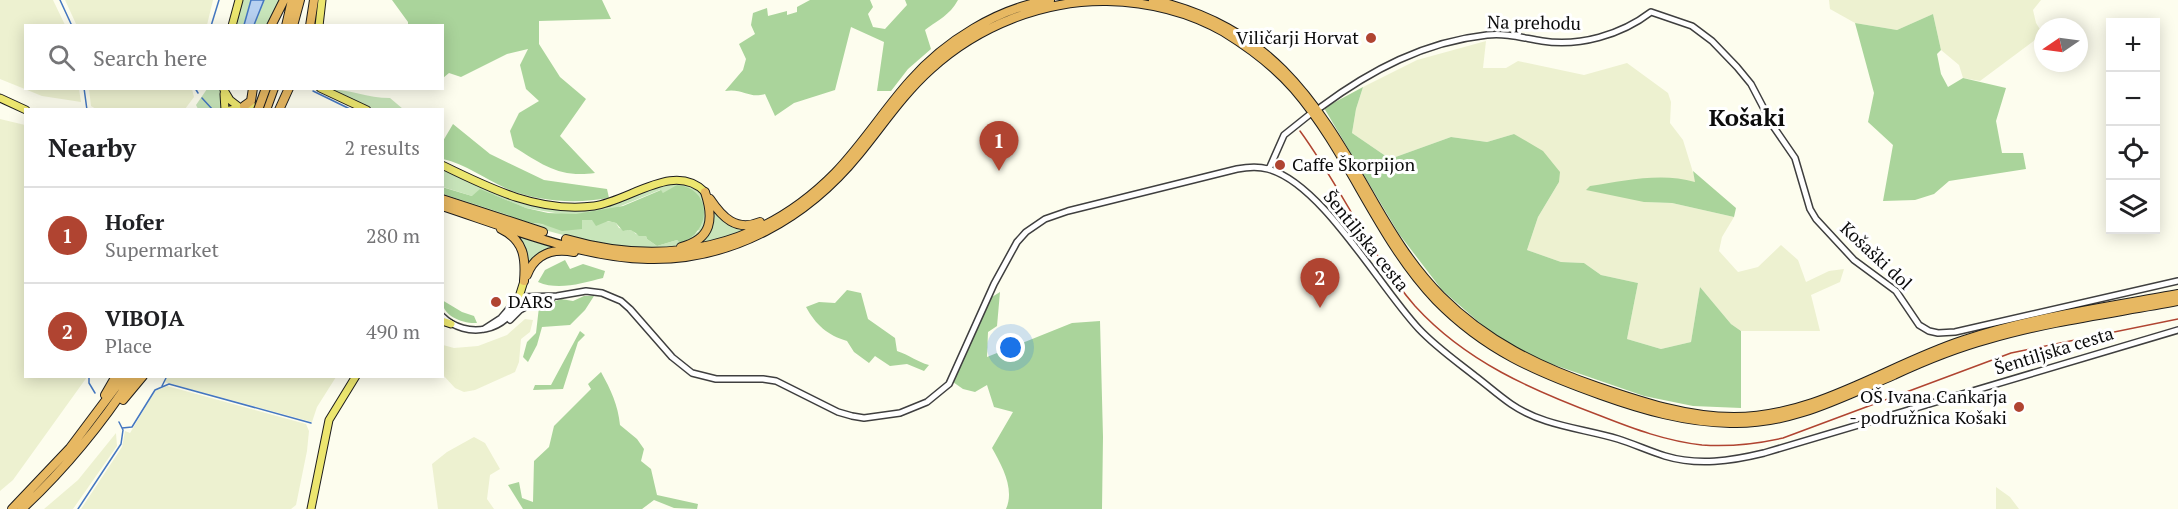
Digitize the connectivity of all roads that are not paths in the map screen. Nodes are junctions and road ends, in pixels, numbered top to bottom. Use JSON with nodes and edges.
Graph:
{"nodes":[{"id":1,"x":239,"y":0,"type":"edge"},
{"id":2,"x":284,"y":0,"type":"edge"},
{"id":3,"x":292,"y":0,"type":"edge"},
{"id":4,"x":300,"y":0,"type":"edge"},
{"id":5,"x":314,"y":0,"type":"edge"},
{"id":6,"x":322,"y":0,"type":"edge"},
{"id":7,"x":1050,"y":0,"type":"edge"},
{"id":8,"x":1154,"y":0,"type":"edge"},
{"id":9,"x":1651,"y":12,"type":"joint"},
{"id":10,"x":233,"y":24,"type":"edge"},
{"id":11,"x":272,"y":24,"type":"edge"},
{"id":12,"x":286,"y":24,"type":"edge"},
{"id":13,"x":294,"y":24,"type":"edge"},
{"id":14,"x":310,"y":24,"type":"edge"},
{"id":15,"x":319,"y":24,"type":"edge"},
{"id":16,"x":916,"y":79,"type":"junction"},
{"id":17,"x":224,"y":90,"type":"edge"},
{"id":18,"x":225,"y":90,"type":"edge"},
{"id":19,"x":253,"y":90,"type":"edge"},
{"id":20,"x":265,"y":90,"type":"edge"},
{"id":21,"x":273,"y":90,"type":"edge"},
{"id":22,"x":288,"y":90,"type":"edge"},
{"id":23,"x":324,"y":90,"type":"edge"},
{"id":24,"x":0,"y":98,"type":"edge"},
{"id":25,"x":241,"y":106,"type":"junction"},
{"id":26,"x":1321,"y":107,"type":"dead end"},
{"id":27,"x":225,"y":108,"type":"edge"},
{"id":28,"x":236,"y":108,"type":"edge"},
{"id":29,"x":259,"y":108,"type":"edge"},
{"id":30,"x":260,"y":108,"type":"edge"},
{"id":31,"x":266,"y":108,"type":"edge"},
{"id":32,"x":280,"y":108,"type":"edge"},
{"id":33,"x":363,"y":108,"type":"edge"},
{"id":34,"x":24,"y":109,"type":"edge"},
{"id":35,"x":1309,"y":116,"type":"dead end"},
{"id":36,"x":444,"y":167,"type":"edge"},
{"id":37,"x":1269,"y":169,"type":"junction"},
{"id":38,"x":705,"y":192,"type":"junction"},
{"id":39,"x":444,"y":200,"type":"edge"},
{"id":40,"x":444,"y":207,"type":"edge"},
{"id":41,"x":791,"y":210,"type":"junction"},
{"id":42,"x":487,"y":221,"type":"junction"},
{"id":43,"x":587,"y":252,"type":"junction"},
{"id":44,"x":645,"y":253,"type":"junction"},
{"id":45,"x":524,"y":281,"type":"junction"},
{"id":46,"x":2178,"y":281,"type":"edge"},
{"id":47,"x":2178,"y":294,"type":"edge"},
{"id":48,"x":557,"y":296,"type":"junction"},
{"id":49,"x":519,"y":297,"type":"junction"},
{"id":50,"x":2178,"y":301,"type":"edge"},
{"id":51,"x":532,"y":304,"type":"junction"},
{"id":52,"x":444,"y":319,"type":"edge"},
{"id":53,"x":451,"y":324,"type":"joint"},
{"id":54,"x":498,"y":325,"type":"junction"},
{"id":55,"x":484,"y":329,"type":"junction"},
{"id":56,"x":2178,"y":330,"type":"edge"},
{"id":57,"x":115,"y":378,"type":"edge"},
{"id":58,"x":123,"y":378,"type":"edge"},
{"id":59,"x":132,"y":378,"type":"edge"},
{"id":60,"x":141,"y":378,"type":"edge"},
{"id":61,"x":355,"y":378,"type":"edge"},
{"id":62,"x":95,"y":431,"type":"junction"},
{"id":63,"x":70,"y":448,"type":"junction"},
{"id":64,"x":12,"y":509,"type":"edge"},
{"id":65,"x":22,"y":509,"type":"edge"},
{"id":66,"x":312,"y":509,"type":"edge"}],
"edges":[{"from":1,"to":10,"type":"main road"},
{"from":2,"to":11,"type":"highway"},
{"from":3,"to":12,"type":"highway"},
{"from":4,"to":13,"type":"highway"},
{"from":5,"to":14,"type":"highway"},
{"from":6,"to":15,"type":"main road"},
{"from":7,"to":16,"type":"highway"},
{"from":8,"to":47,"type":"highway"},
{"from":9,"to":26,"type":"street","name":"Na prehodu"},
{"from":9,"to":46,"type":"street","name":"Košaški dol"},
{"from":16,"to":41,"type":"highway"},
{"from":16,"to":43,"type":"highway"},
{"from":16,"to":50,"type":"highway"},
{"from":17,"to":27,"type":"main road"},
{"from":18,"to":25,"type":"main road"},
{"from":19,"to":25,"type":"highway"},
{"from":20,"to":29,"type":"highway","bridge":true},
{"from":21,"to":31,"type":"highway"},
{"from":22,"to":32,"type":"highway"},
{"from":23,"to":33,"type":"main road"},
{"from":24,"to":34,"type":"main road"},
{"from":25,"to":28,"type":"main road"},
{"from":25,"to":30,"type":"main road"},
{"from":35,"to":37,"type":"street"},
{"from":36,"to":38,"type":"main road"},
{"from":37,"to":48,"type":"street","name":"Šentiljska cesta"},
{"from":37,"to":56,"type":"street","name":"Šentiljska cesta"},
{"from":38,"to":41,"type":"highway"},
{"from":38,"to":44,"type":"highway"},
{"from":39,"to":44,"type":"highway"},
{"from":40,"to":42,"type":"highway"},
{"from":41,"to":44,"type":"highway"},
{"from":42,"to":43,"type":"highway"},
{"from":42,"to":45,"type":"highway"},
{"from":43,"to":45,"type":"highway"},
{"from":45,"to":49,"type":"main road"},
{"from":48,"to":49,"type":"street","name":"Šentiljska cesta"},
{"from":48,"to":51,"type":"street","name":"Šentiljska cesta"},
{"from":49,"to":51,"type":"street"},
{"from":49,"to":54,"type":"street"},
{"from":49,"to":55,"type":"street"},
{"from":51,"to":54,"type":"street","name":"Šentiljska cesta"},
{"from":52,"to":53,"type":"main road"},
{"from":53,"to":55,"type":"street"},
{"from":54,"to":55,"type":"street"},
{"from":57,"to":63,"type":"highway"},
{"from":58,"to":63,"type":"highway"},
{"from":59,"to":62,"type":"highway"},
{"from":60,"to":62,"type":"highway"},
{"from":61,"to":66,"type":"main road"},
{"from":62,"to":65,"type":"highway"},
{"from":63,"to":64,"type":"highway"}]}
